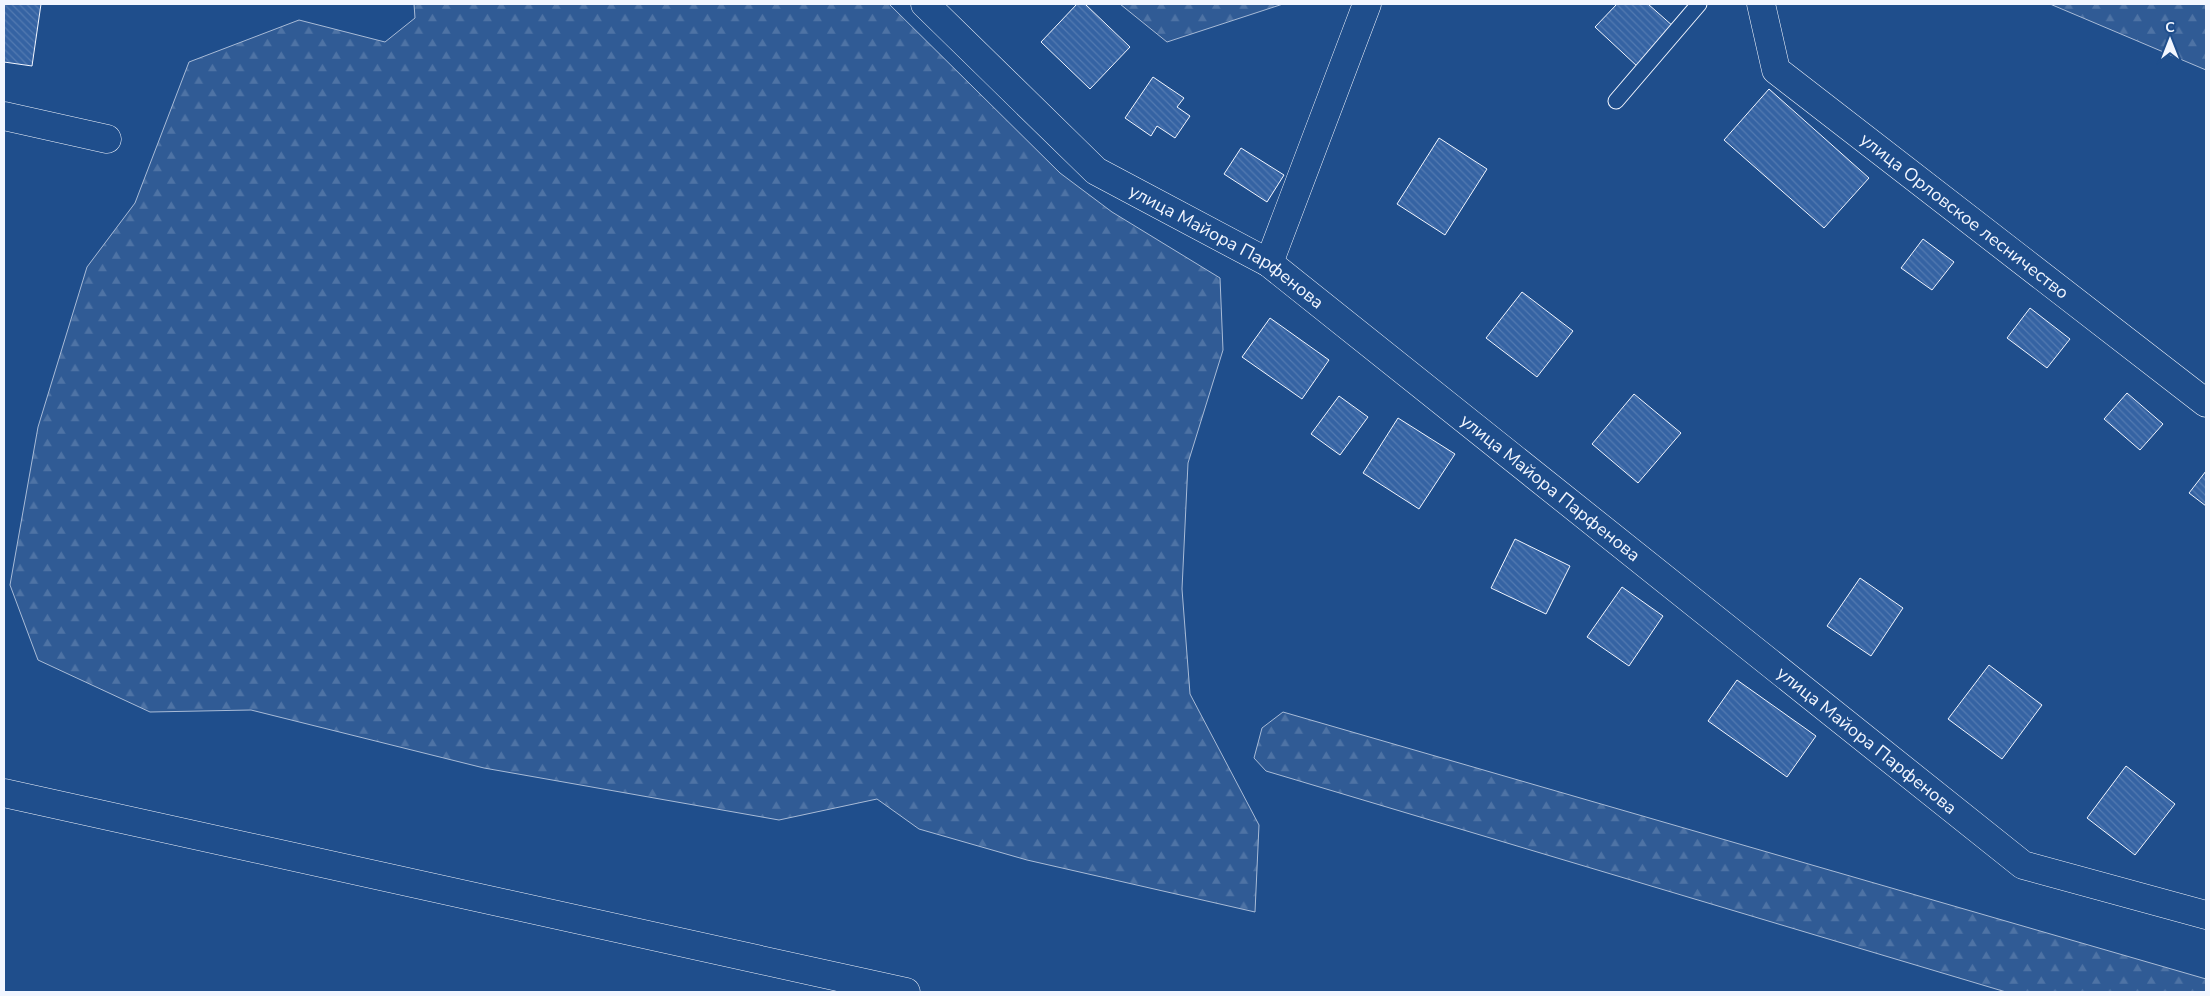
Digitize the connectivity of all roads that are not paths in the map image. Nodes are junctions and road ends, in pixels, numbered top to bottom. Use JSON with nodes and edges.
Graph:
{"nodes":[{"id":1,"x":926,"y":4,"type":"edge"},
{"id":2,"x":1367,"y":4,"type":"edge"},
{"id":3,"x":1699,"y":4,"type":"edge"},
{"id":4,"x":1761,"y":4,"type":"edge"},
{"id":5,"x":1616,"y":101,"type":"dead end"},
{"id":6,"x":4,"y":116,"type":"edge"},
{"id":7,"x":107,"y":139,"type":"dead end"},
{"id":8,"x":1269,"y":263,"type":"junction"},
{"id":9,"x":2206,"y":403,"type":"edge"},
{"id":10,"x":4,"y":793,"type":"edge"},
{"id":11,"x":2206,"y":915,"type":"edge"},
{"id":12,"x":906,"y":992,"type":"edge"}],
"edges":[{"from":1,"to":8,"type":"street","name":"улица Майора Парфенова"},
{"from":2,"to":8,"type":"street"},
{"from":3,"to":5,"type":"lane"},
{"from":4,"to":9,"type":"street","name":"улица Орловское лесничество"},
{"from":6,"to":7,"type":"street"},
{"from":8,"to":11,"type":"street","name":"улица Майора Парфенова"},
{"from":10,"to":12,"type":"street"}]}
